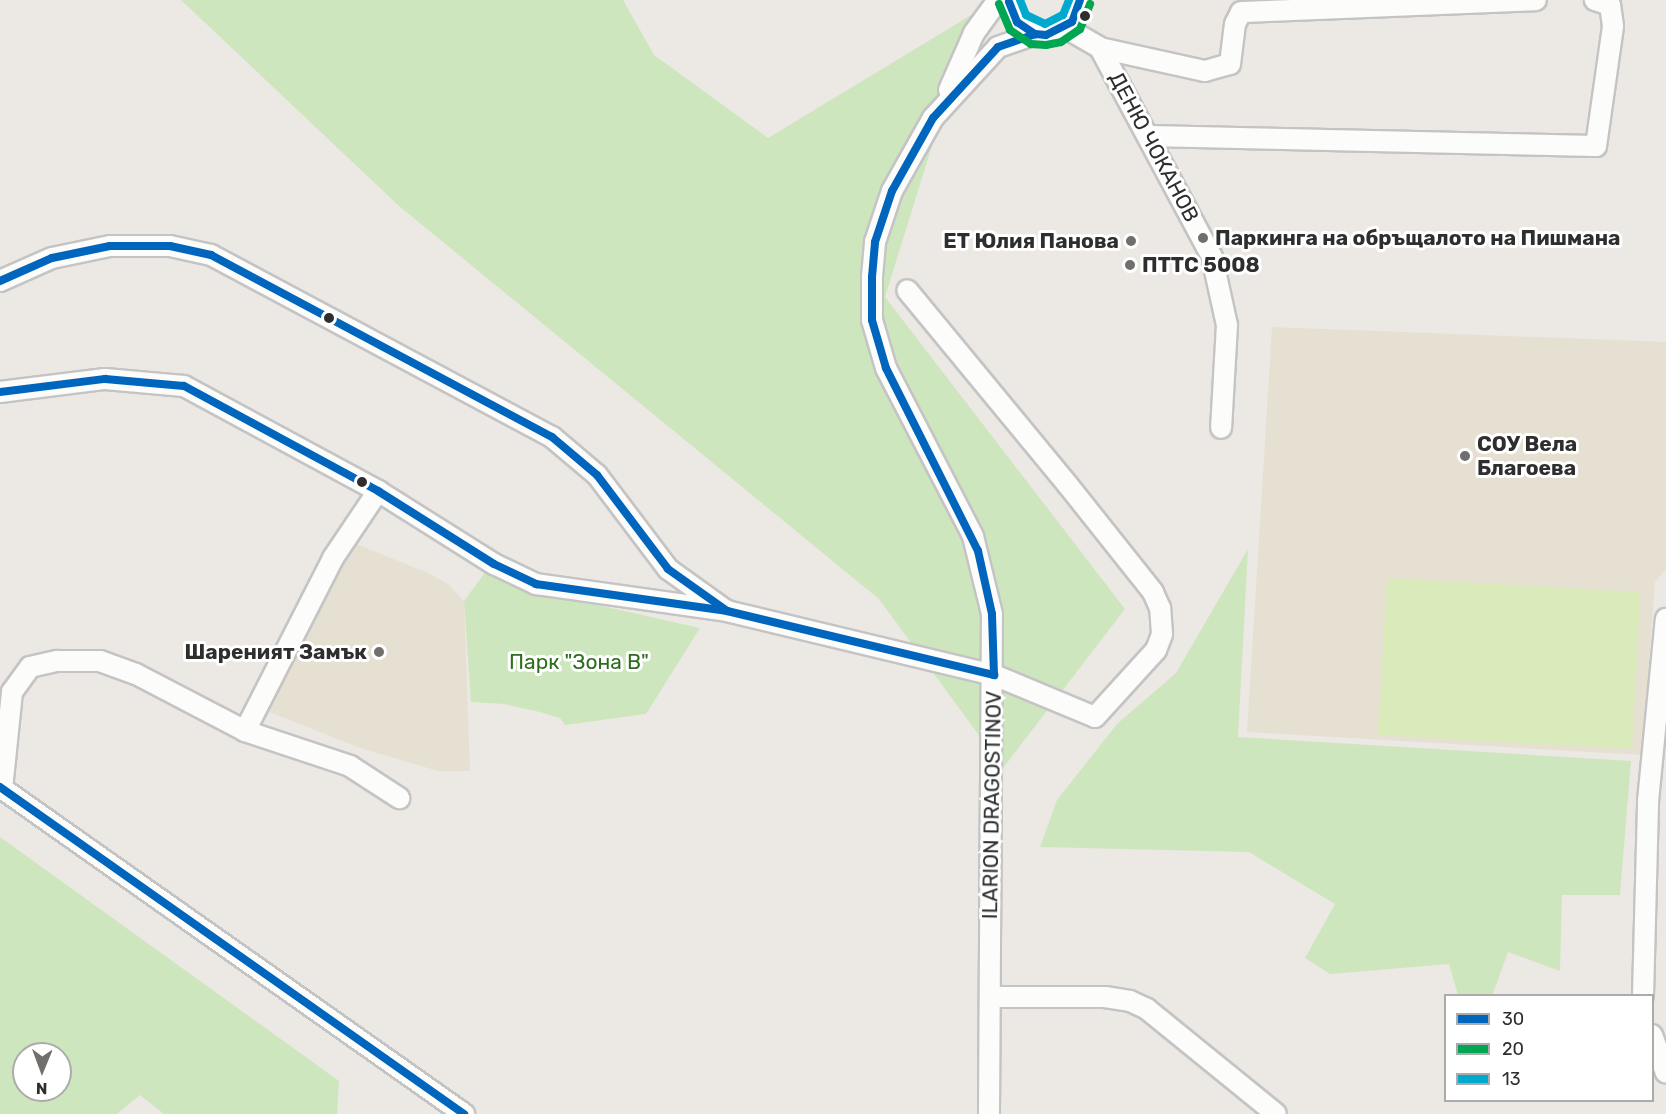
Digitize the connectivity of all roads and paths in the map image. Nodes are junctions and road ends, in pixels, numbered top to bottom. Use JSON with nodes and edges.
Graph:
{"nodes":[{"id":1,"x":999,"y":0,"type":"edge"},
{"id":2,"x":1009,"y":0,"type":"edge"},
{"id":3,"x":1080,"y":0,"type":"edge"},
{"id":4,"x":1536,"y":0,"type":"edge"},
{"id":5,"x":1595,"y":0,"type":"edge"},
{"id":6,"x":1066,"y":28,"type":"junction"},
{"id":7,"x":1035,"y":34,"type":"junction"},
{"id":8,"x":1100,"y":48,"type":"junction"},
{"id":9,"x":942,"y":106,"type":"junction"},
{"id":10,"x":1149,"y":136,"type":"junction"},
{"id":11,"x":0,"y":280,"type":"edge"},
{"id":12,"x":907,"y":290,"type":"dead end"},
{"id":13,"x":0,"y":392,"type":"edge"},
{"id":14,"x":1221,"y":428,"type":"dead end"},
{"id":15,"x":378,"y":491,"type":"junction"},
{"id":16,"x":727,"y":611,"type":"junction"},
{"id":17,"x":1666,"y":619,"type":"edge"},
{"id":18,"x":994,"y":675,"type":"junction"},
{"id":19,"x":245,"y":731,"type":"junction"},
{"id":20,"x":1,"y":788,"type":"edge"},
{"id":21,"x":399,"y":798,"type":"dead end"},
{"id":22,"x":1643,"y":994,"type":"edge"},
{"id":23,"x":990,"y":997,"type":"junction"},
{"id":24,"x":1654,"y":1038,"type":"edge"},
{"id":25,"x":1666,"y":1073,"type":"edge"},
{"id":26,"x":464,"y":1114,"type":"edge"},
{"id":27,"x":989,"y":1114,"type":"edge"},
{"id":28,"x":1276,"y":1114,"type":"edge"}],
"edges":[{"from":1,"to":9,"type":"street","name":"ILARION DRAGOSTINOV"},
{"from":2,"to":7,"type":"street"},
{"from":3,"to":6,"type":"street"},
{"from":4,"to":8,"type":"street"},
{"from":5,"to":10,"type":"street"},
{"from":6,"to":7,"type":"street","name":"ILARION DRAGOSTINOV"},
{"from":6,"to":8,"type":"street","name":"ДЕНЮ ЧОКАНОВ"},
{"from":7,"to":9,"type":"street","name":"ILARION DRAGOSTINOV"},
{"from":8,"to":10,"type":"street","name":"ДЕНЮ ЧОКАНОВ"},
{"from":9,"to":18,"type":"street","name":"ILARION DRAGOSTINOV"},
{"from":10,"to":14,"type":"street","name":"ДЕНЮ ЧОКАНОВ"},
{"from":11,"to":16,"type":"street"},
{"from":12,"to":18,"type":"street"},
{"from":13,"to":15,"type":"street"},
{"from":15,"to":16,"type":"street"},
{"from":15,"to":19,"type":"street"},
{"from":16,"to":18,"type":"street"},
{"from":17,"to":22,"type":"street"},
{"from":18,"to":23,"type":"street","name":"ILARION DRAGOSTINOV"},
{"from":19,"to":20,"type":"street"},
{"from":19,"to":21,"type":"street"},
{"from":20,"to":26,"type":"street"},
{"from":23,"to":27,"type":"street","name":"ILARION DRAGOSTINOV"},
{"from":23,"to":28,"type":"street"},
{"from":24,"to":25,"type":"street"}]}
